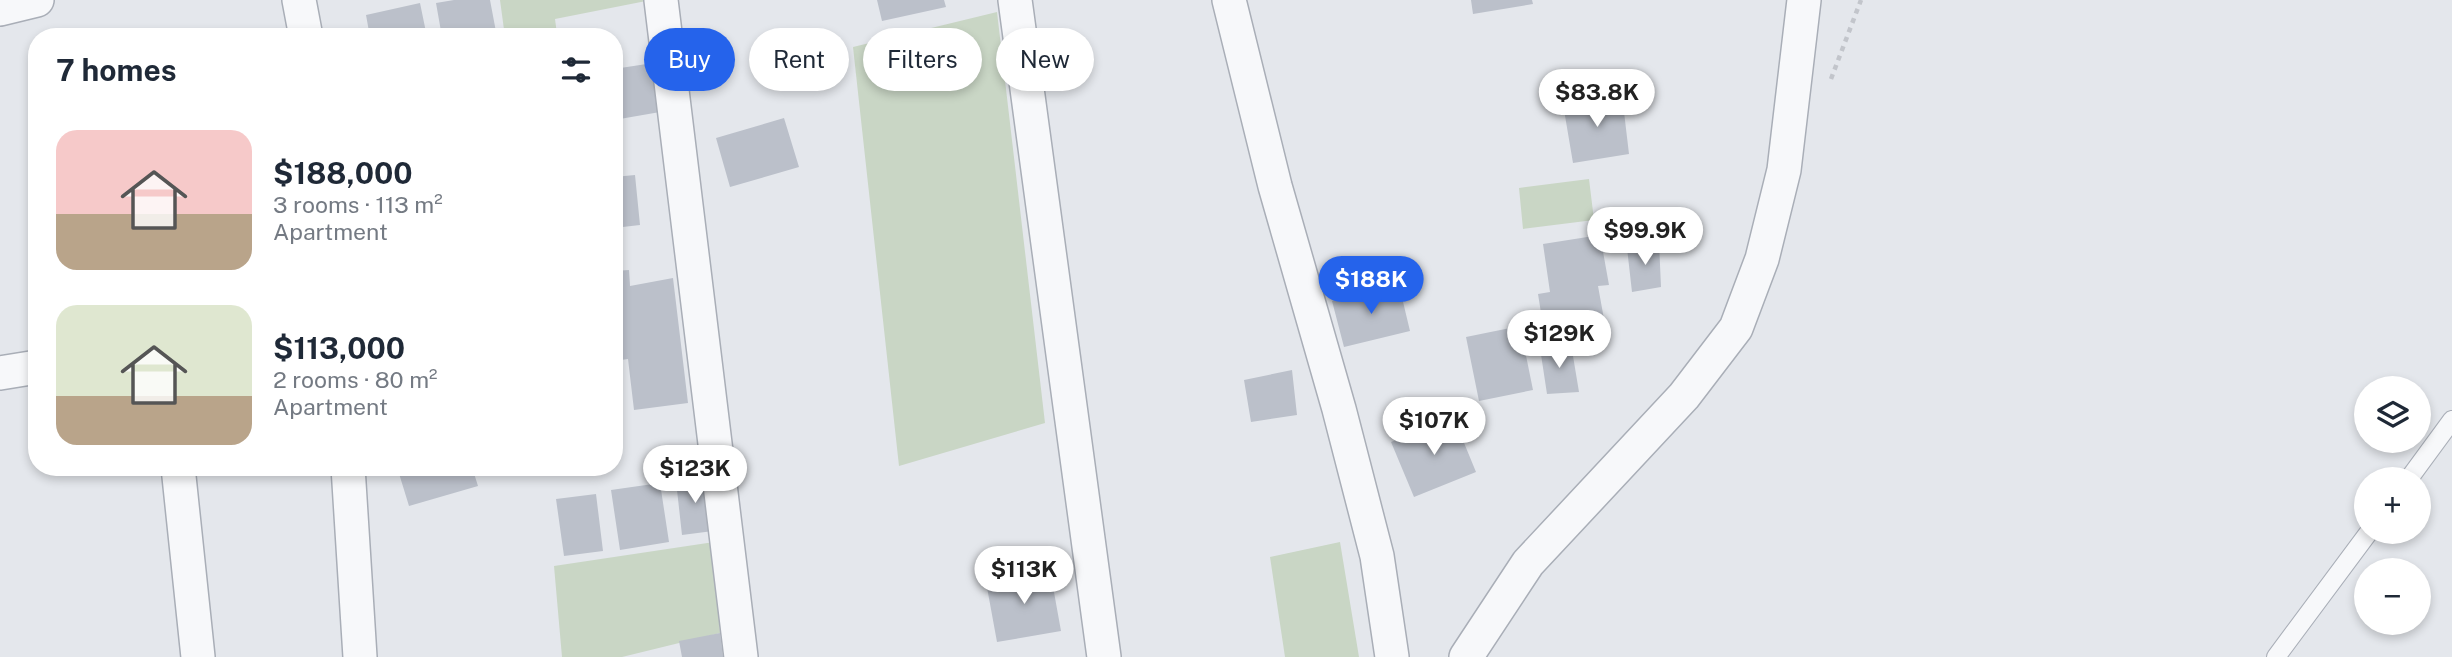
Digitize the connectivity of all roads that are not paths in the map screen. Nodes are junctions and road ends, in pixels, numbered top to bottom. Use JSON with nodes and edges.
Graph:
{"nodes":[{"id":1,"x":37,"y":0,"type":"edge"},
{"id":2,"x":299,"y":0,"type":"edge"},
{"id":3,"x":661,"y":0,"type":"edge"},
{"id":4,"x":1015,"y":0,"type":"edge"},
{"id":5,"x":1229,"y":0,"type":"edge"},
{"id":6,"x":1804,"y":0,"type":"edge"},
{"id":7,"x":0,"y":9,"type":"edge"},
{"id":8,"x":304,"y":28,"type":"edge"},
{"id":9,"x":28,"y":368,"type":"edge"},
{"id":10,"x":0,"y":373,"type":"edge"},
{"id":11,"x":2452,"y":419,"type":"edge"},
{"id":12,"x":2417,"y":467,"type":"edge"},
{"id":13,"x":179,"y":476,"type":"edge"},
{"id":14,"x":349,"y":476,"type":"edge"},
{"id":15,"x":2360,"y":544,"type":"edge"},
{"id":16,"x":198,"y":657,"type":"edge"},
{"id":17,"x":360,"y":657,"type":"edge"},
{"id":18,"x":741,"y":657,"type":"edge"},
{"id":19,"x":1104,"y":657,"type":"edge"},
{"id":20,"x":1392,"y":657,"type":"edge"},
{"id":21,"x":1466,"y":657,"type":"edge"},
{"id":22,"x":2276,"y":657,"type":"edge"}],
"edges":[{"from":1,"to":7,"type":"street"},
{"from":2,"to":8,"type":"street"},
{"from":3,"to":18,"type":"street"},
{"from":4,"to":19,"type":"street"},
{"from":5,"to":20,"type":"street"},
{"from":6,"to":21,"type":"street"},
{"from":9,"to":10,"type":"street"},
{"from":11,"to":12,"type":"lane"},
{"from":13,"to":16,"type":"street"},
{"from":14,"to":17,"type":"street"},
{"from":15,"to":22,"type":"lane"}]}
